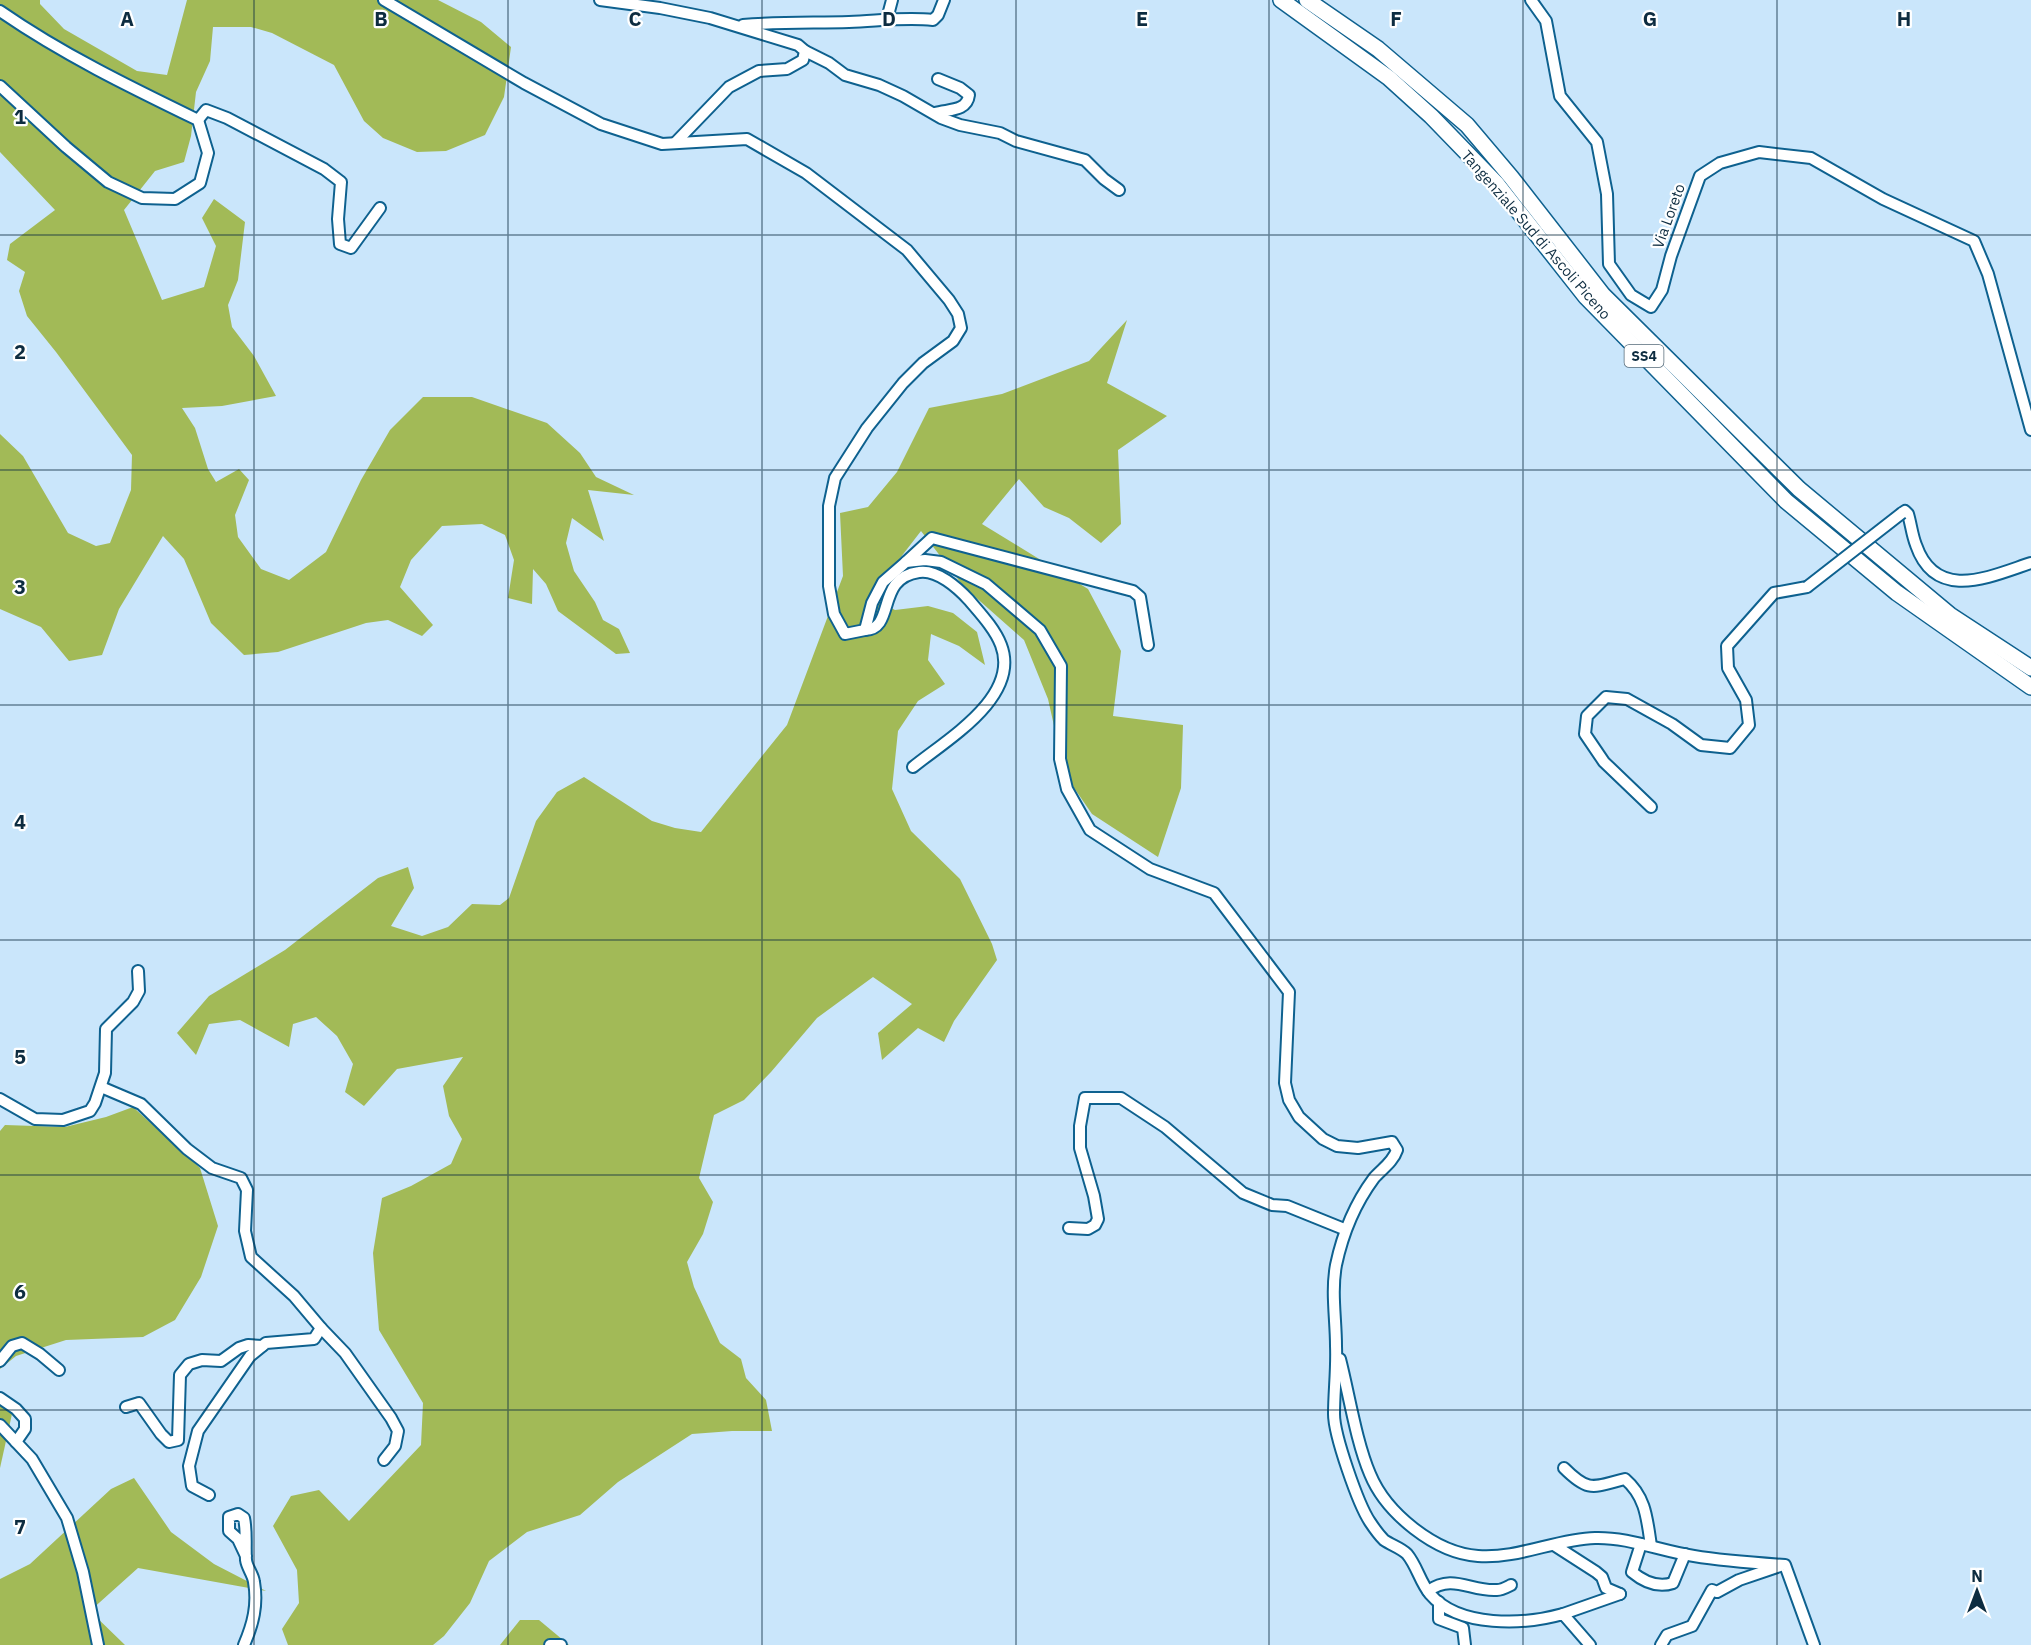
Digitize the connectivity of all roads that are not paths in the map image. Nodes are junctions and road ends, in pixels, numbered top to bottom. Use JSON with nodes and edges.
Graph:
{"nodes":[{"id":1,"x":384,"y":0,"type":"edge"},
{"id":2,"x":600,"y":0,"type":"edge"},
{"id":3,"x":892,"y":0,"type":"edge"},
{"id":4,"x":944,"y":0,"type":"edge"},
{"id":5,"x":1281,"y":0,"type":"edge"},
{"id":6,"x":1306,"y":0,"type":"edge"},
{"id":7,"x":1531,"y":0,"type":"edge"},
{"id":8,"x":0,"y":11,"type":"edge"},
{"id":9,"x":887,"y":19,"type":"junction"},
{"id":10,"x":736,"y":26,"type":"junction"},
{"id":11,"x":805,"y":51,"type":"junction"},
{"id":12,"x":938,"y":79,"type":"dead end"},
{"id":13,"x":0,"y":86,"type":"edge"},
{"id":14,"x":935,"y":113,"type":"junction"},
{"id":15,"x":198,"y":120,"type":"junction"},
{"id":16,"x":675,"y":143,"type":"junction"},
{"id":17,"x":1119,"y":190,"type":"dead end"},
{"id":18,"x":380,"y":208,"type":"dead end"},
{"id":19,"x":2031,"y":430,"type":"edge"},
{"id":20,"x":906,"y":562,"type":"junction"},
{"id":21,"x":2031,"y":563,"type":"edge"},
{"id":22,"x":865,"y":630,"type":"junction"},
{"id":23,"x":1148,"y":645,"type":"dead end"},
{"id":24,"x":2031,"y":668,"type":"edge"},
{"id":25,"x":2031,"y":687,"type":"edge"},
{"id":26,"x":913,"y":767,"type":"dead end"},
{"id":27,"x":1652,"y":807,"type":"dead end"},
{"id":28,"x":138,"y":971,"type":"dead end"},
{"id":29,"x":101,"y":1087,"type":"junction"},
{"id":30,"x":0,"y":1099,"type":"edge"},
{"id":31,"x":1069,"y":1228,"type":"dead end"},
{"id":32,"x":1344,"y":1229,"type":"junction"},
{"id":33,"x":321,"y":1328,"type":"junction"},
{"id":34,"x":1336,"y":1344,"type":"junction"},
{"id":35,"x":262,"y":1346,"type":"junction"},
{"id":36,"x":0,"y":1361,"type":"edge"},
{"id":37,"x":59,"y":1370,"type":"dead end"},
{"id":38,"x":0,"y":1398,"type":"edge"},
{"id":39,"x":126,"y":1407,"type":"dead end"},
{"id":40,"x":0,"y":1425,"type":"edge"},
{"id":41,"x":16,"y":1442,"type":"junction"},
{"id":42,"x":384,"y":1460,"type":"dead end"},
{"id":43,"x":1564,"y":1468,"type":"dead end"},
{"id":44,"x":209,"y":1495,"type":"dead end"},
{"id":45,"x":1554,"y":1545,"type":"junction"},
{"id":46,"x":1646,"y":1545,"type":"junction"},
{"id":47,"x":1685,"y":1554,"type":"junction"},
{"id":48,"x":246,"y":1556,"type":"dead end"},
{"id":49,"x":1785,"y":1564,"type":"junction"},
{"id":50,"x":1511,"y":1586,"type":"dead end"},
{"id":51,"x":1428,"y":1592,"type":"junction"},
{"id":52,"x":1439,"y":1602,"type":"junction"},
{"id":53,"x":1563,"y":1614,"type":"junction"},
{"id":54,"x":98,"y":1645,"type":"edge"},
{"id":55,"x":244,"y":1645,"type":"edge"},
{"id":56,"x":550,"y":1645,"type":"edge"},
{"id":57,"x":561,"y":1645,"type":"edge"},
{"id":58,"x":1465,"y":1645,"type":"edge"},
{"id":59,"x":1590,"y":1645,"type":"edge"},
{"id":60,"x":1661,"y":1645,"type":"edge"},
{"id":61,"x":1814,"y":1645,"type":"edge"}],
"edges":[{"from":1,"to":16,"type":"street"},
{"from":2,"to":10,"type":"street"},
{"from":3,"to":9,"type":"street"},
{"from":4,"to":9,"type":"street"},
{"from":5,"to":25,"type":"highway","name":"Tangenziale Sud di Ascoli Piceno","number":"SS4"},
{"from":6,"to":24,"type":"highway","name":"Tangenziale Sud di Ascoli Piceno","number":"SS4"},
{"from":7,"to":19,"type":"street","name":"Via Loreto"},
{"from":8,"to":15,"type":"street"},
{"from":9,"to":10,"type":"street"},
{"from":10,"to":11,"type":"street"},
{"from":11,"to":14,"type":"street"},
{"from":11,"to":16,"type":"street"},
{"from":12,"to":14,"type":"street"},
{"from":13,"to":15,"type":"street"},
{"from":14,"to":17,"type":"street"},
{"from":15,"to":18,"type":"street"},
{"from":16,"to":22,"type":"street"},
{"from":20,"to":22,"type":"street"},
{"from":20,"to":23,"type":"street"},
{"from":20,"to":32,"type":"street"},
{"from":21,"to":27,"type":"street","bridge":true},
{"from":22,"to":26,"type":"street"},
{"from":28,"to":29,"type":"street"},
{"from":29,"to":30,"type":"street"},
{"from":29,"to":33,"type":"street"},
{"from":31,"to":32,"type":"street"},
{"from":32,"to":34,"type":"street"},
{"from":33,"to":35,"type":"street"},
{"from":33,"to":42,"type":"street"},
{"from":34,"to":45,"type":"street"},
{"from":34,"to":51,"type":"street"},
{"from":35,"to":39,"type":"street"},
{"from":35,"to":44,"type":"street"},
{"from":36,"to":37,"type":"street"},
{"from":38,"to":41,"type":"street"},
{"from":40,"to":41,"type":"street"},
{"from":41,"to":54,"type":"street"},
{"from":43,"to":46,"type":"street"},
{"from":45,"to":46,"type":"street"},
{"from":45,"to":53,"type":"street"},
{"from":46,"to":47,"type":"street"},
{"from":46,"to":47,"type":"street"},
{"from":47,"to":49,"type":"street"},
{"from":48,"to":55,"type":"street"},
{"from":49,"to":60,"type":"street"},
{"from":49,"to":61,"type":"street"},
{"from":50,"to":51,"type":"street"},
{"from":51,"to":52,"type":"street"},
{"from":52,"to":53,"type":"street"},
{"from":52,"to":58,"type":"street"},
{"from":53,"to":59,"type":"street"},
{"from":56,"to":57,"type":"street"}]}
